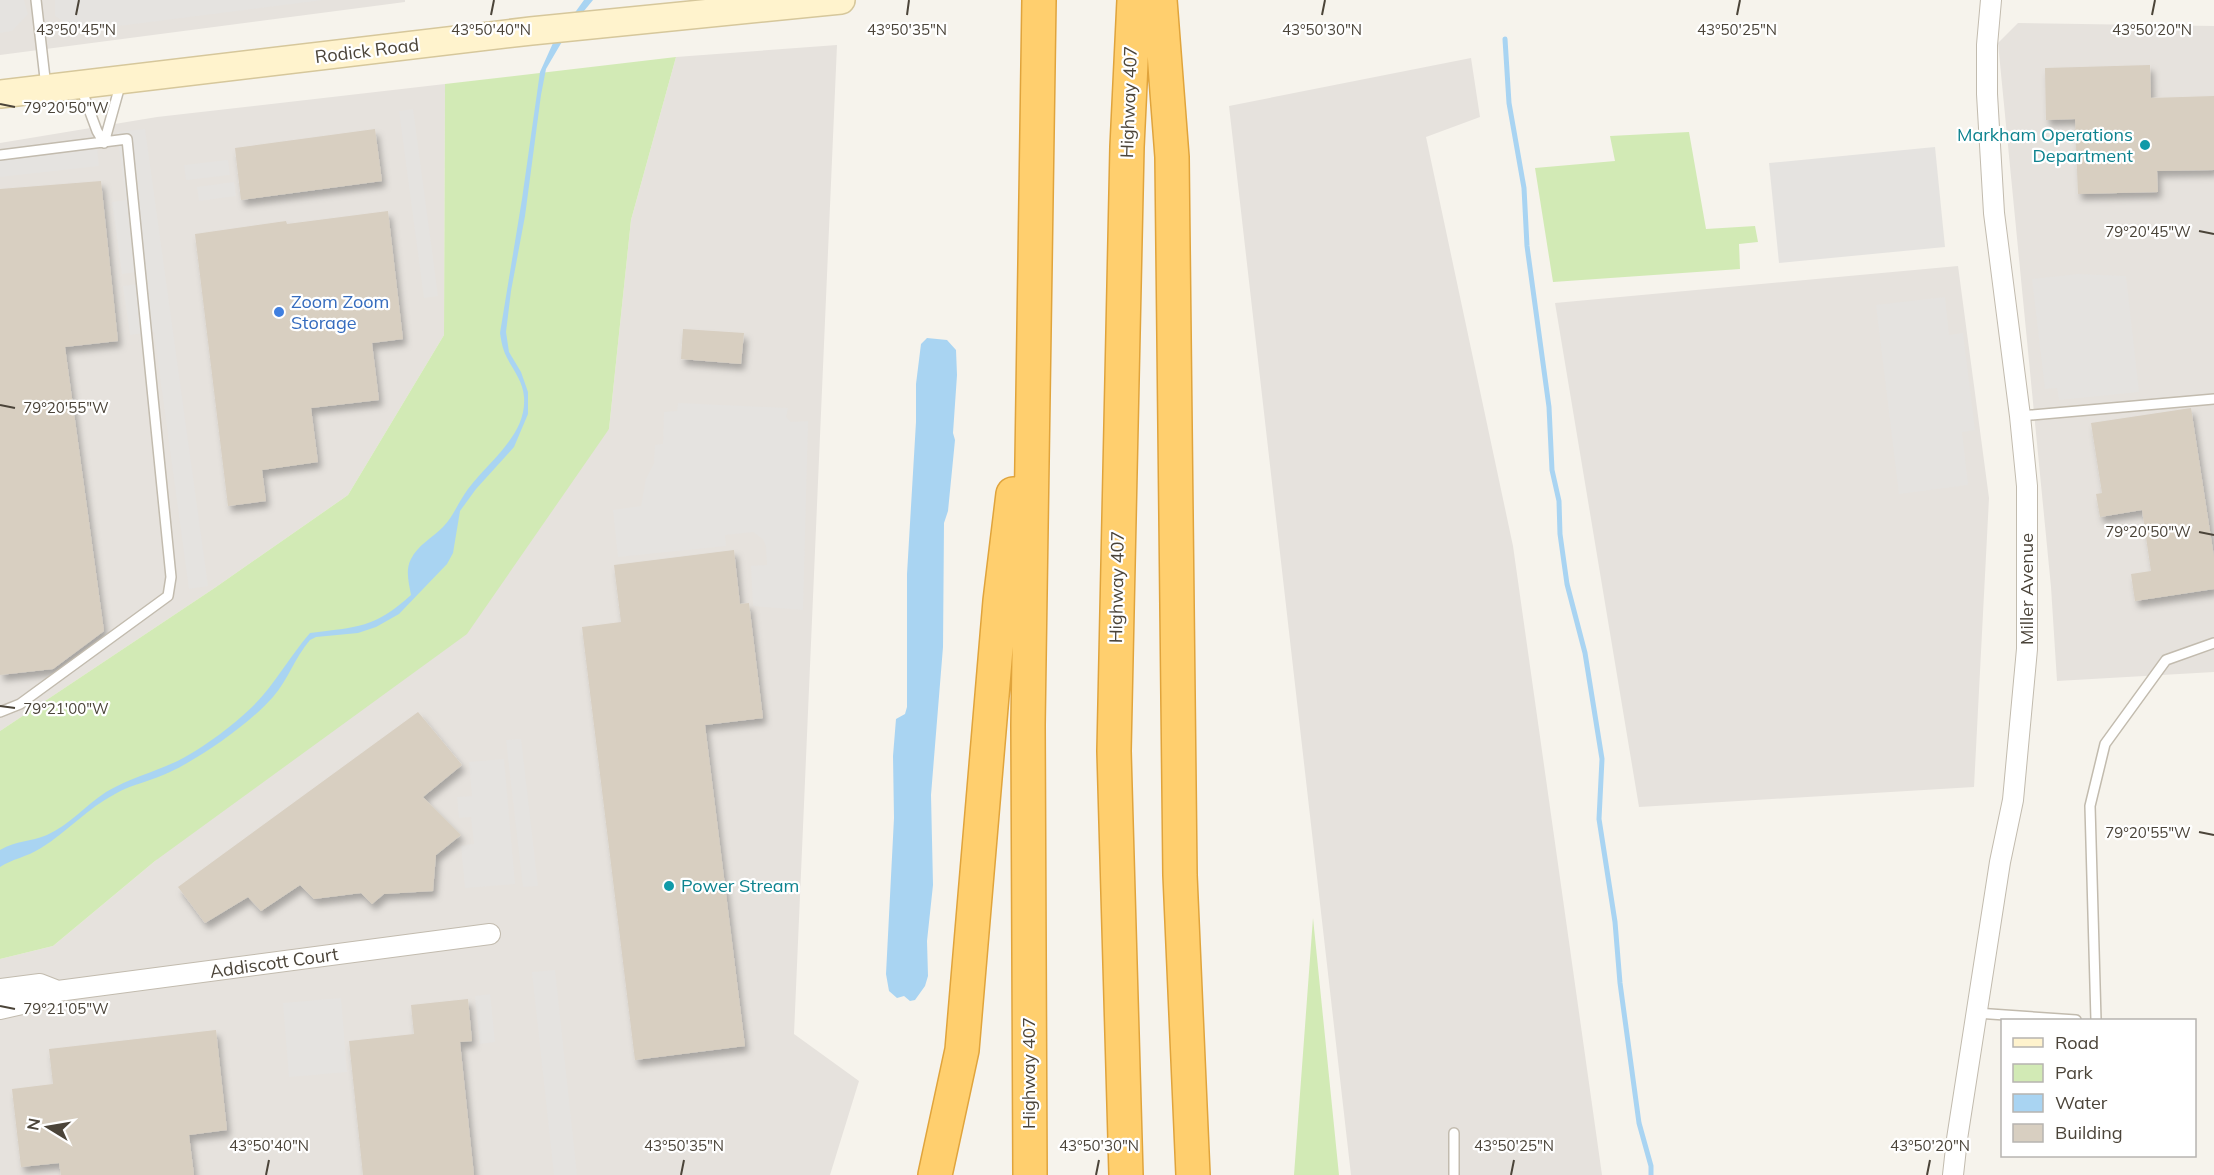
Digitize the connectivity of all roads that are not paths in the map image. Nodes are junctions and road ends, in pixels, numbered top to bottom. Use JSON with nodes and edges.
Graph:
{"nodes":[{"id":1,"x":36,"y":0,"type":"edge"},
{"id":2,"x":841,"y":0,"type":"edge"},
{"id":3,"x":1039,"y":0,"type":"edge"},
{"id":4,"x":1134,"y":0,"type":"edge"},
{"id":5,"x":1160,"y":0,"type":"edge"},
{"id":6,"x":1991,"y":0,"type":"edge"},
{"id":7,"x":121,"y":81,"type":"junction"},
{"id":8,"x":80,"y":86,"type":"junction"},
{"id":9,"x":46,"y":89,"type":"junction"},
{"id":10,"x":0,"y":94,"type":"edge"},
{"id":11,"x":104,"y":143,"type":"junction"},
{"id":12,"x":0,"y":155,"type":"edge"},
{"id":13,"x":1034,"y":329,"type":"junction"},
{"id":14,"x":2214,"y":399,"type":"edge"},
{"id":15,"x":2020,"y":416,"type":"junction"},
{"id":16,"x":2214,"y":643,"type":"edge"},
{"id":17,"x":0,"y":712,"type":"edge"},
{"id":18,"x":490,"y":934,"type":"dead end"},
{"id":19,"x":0,"y":988,"type":"edge"},
{"id":20,"x":58,"y":991,"type":"junction"},
{"id":21,"x":0,"y":1009,"type":"edge"},
{"id":22,"x":1976,"y":1012,"type":"junction"},
{"id":23,"x":2064,"y":1019,"type":"edge"},
{"id":24,"x":2096,"y":1019,"type":"edge"},
{"id":25,"x":1454,"y":1133,"type":"dead end"},
{"id":26,"x":935,"y":1175,"type":"edge"},
{"id":27,"x":1030,"y":1175,"type":"edge"},
{"id":28,"x":1126,"y":1175,"type":"edge"},
{"id":29,"x":1193,"y":1175,"type":"edge"},
{"id":30,"x":1454,"y":1175,"type":"edge"},
{"id":31,"x":1953,"y":1175,"type":"edge"}],
"edges":[{"from":1,"to":9,"type":"lane"},
{"from":2,"to":7,"type":"main road","name":"Rodick Road"},
{"from":3,"to":13,"type":"highway","name":"Highway 407"},
{"from":4,"to":28,"type":"highway","name":"Highway 407"},
{"from":5,"to":29,"type":"highway"},
{"from":6,"to":15,"type":"street","name":"Miller Avenue"},
{"from":7,"to":8,"type":"main road","name":"Rodick Road"},
{"from":7,"to":11,"type":"lane"},
{"from":8,"to":9,"type":"main road","name":"Rodick Road"},
{"from":8,"to":11,"type":"lane"},
{"from":9,"to":10,"type":"main road","name":"Rodick Road"},
{"from":11,"to":12,"type":"lane"},
{"from":11,"to":17,"type":"lane"},
{"from":13,"to":26,"type":"highway"},
{"from":13,"to":27,"type":"highway","name":"Highway 407"},
{"from":14,"to":15,"type":"lane"},
{"from":15,"to":22,"type":"street","name":"Miller Avenue"},
{"from":16,"to":24,"type":"lane"},
{"from":18,"to":20,"type":"street","name":"Addiscott Court"},
{"from":19,"to":20,"type":"street","name":"Addiscott Court"},
{"from":20,"to":21,"type":"street","name":"Addiscott Court"},
{"from":22,"to":23,"type":"lane"},
{"from":22,"to":31,"type":"street","name":"Miller Avenue"},
{"from":25,"to":30,"type":"lane"}]}
